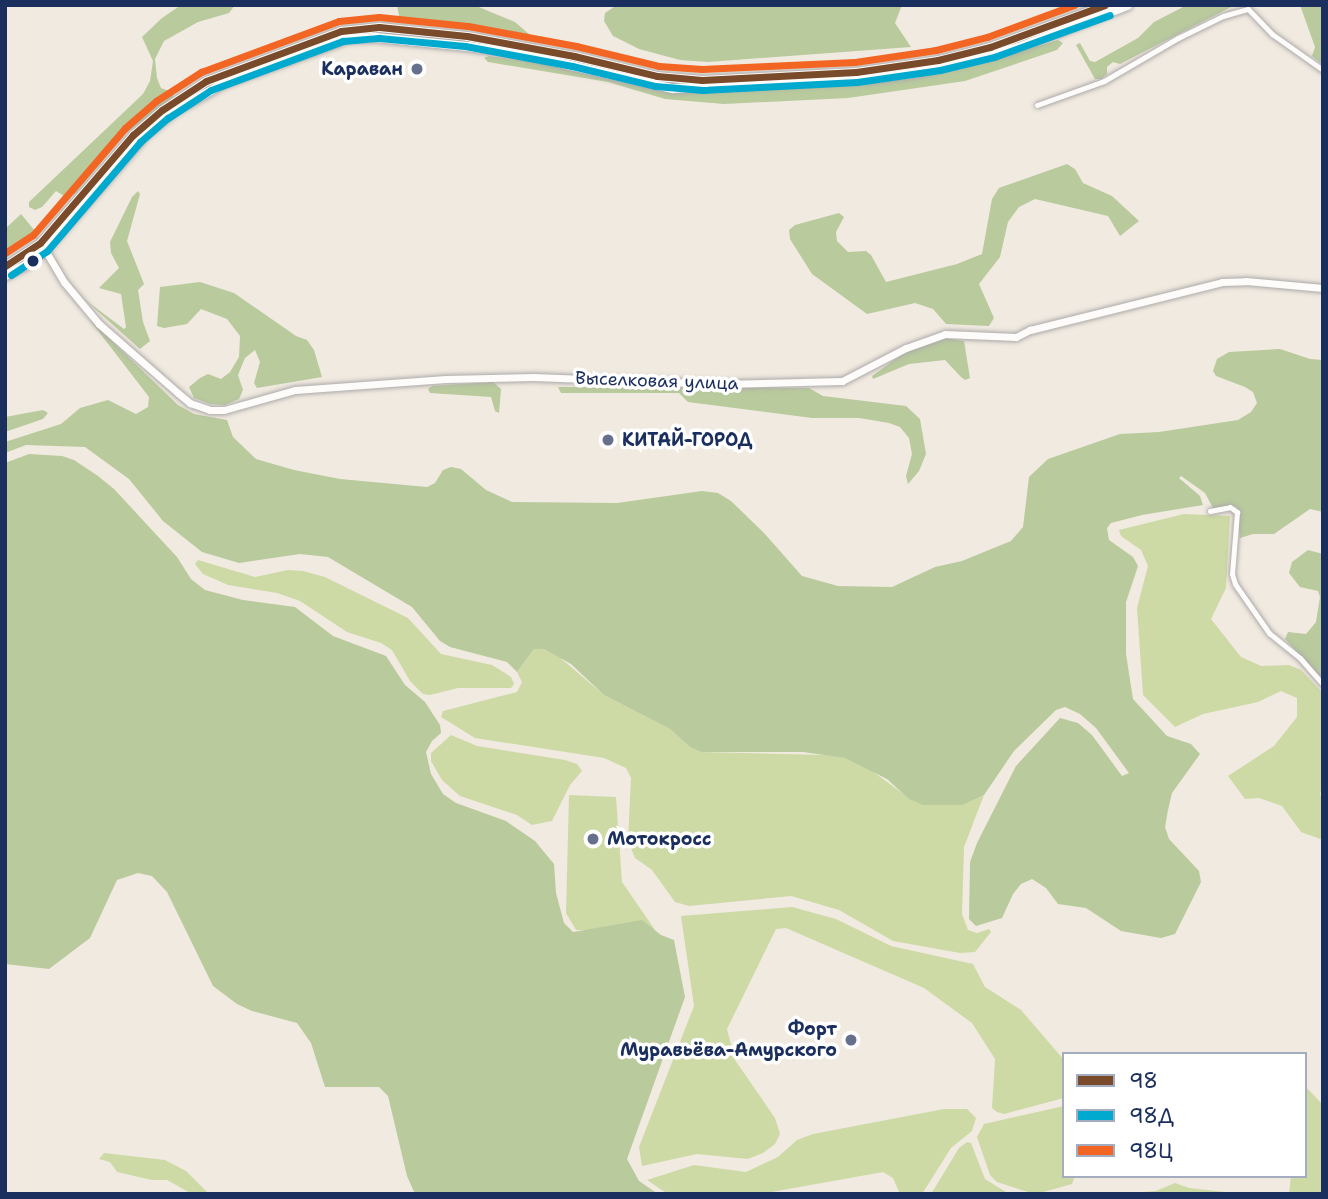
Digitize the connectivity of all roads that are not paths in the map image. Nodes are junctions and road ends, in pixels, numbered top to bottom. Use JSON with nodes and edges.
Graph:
{"nodes":[{"id":1,"x":1107,"y":5,"type":"edge"},
{"id":2,"x":1127,"y":5,"type":"edge"},
{"id":3,"x":1323,"y":70,"type":"edge"},
{"id":4,"x":1037,"y":105,"type":"dead end"},
{"id":5,"x":42,"y":246,"type":"junction"},
{"id":6,"x":5,"y":266,"type":"edge"},
{"id":7,"x":5,"y":275,"type":"edge"},
{"id":8,"x":1323,"y":288,"type":"edge"},
{"id":9,"x":1210,"y":511,"type":"dead end"},
{"id":10,"x":1323,"y":684,"type":"edge"}],
"edges":[{"from":1,"to":5,"type":"main road"},
{"from":2,"to":5,"type":"main road"},
{"from":3,"to":4,"type":"street"},
{"from":5,"to":6,"type":"main road"},
{"from":5,"to":7,"type":"main road"},
{"from":5,"to":8,"type":"street","name":"Выселковая улица"},
{"from":9,"to":10,"type":"street"}]}
